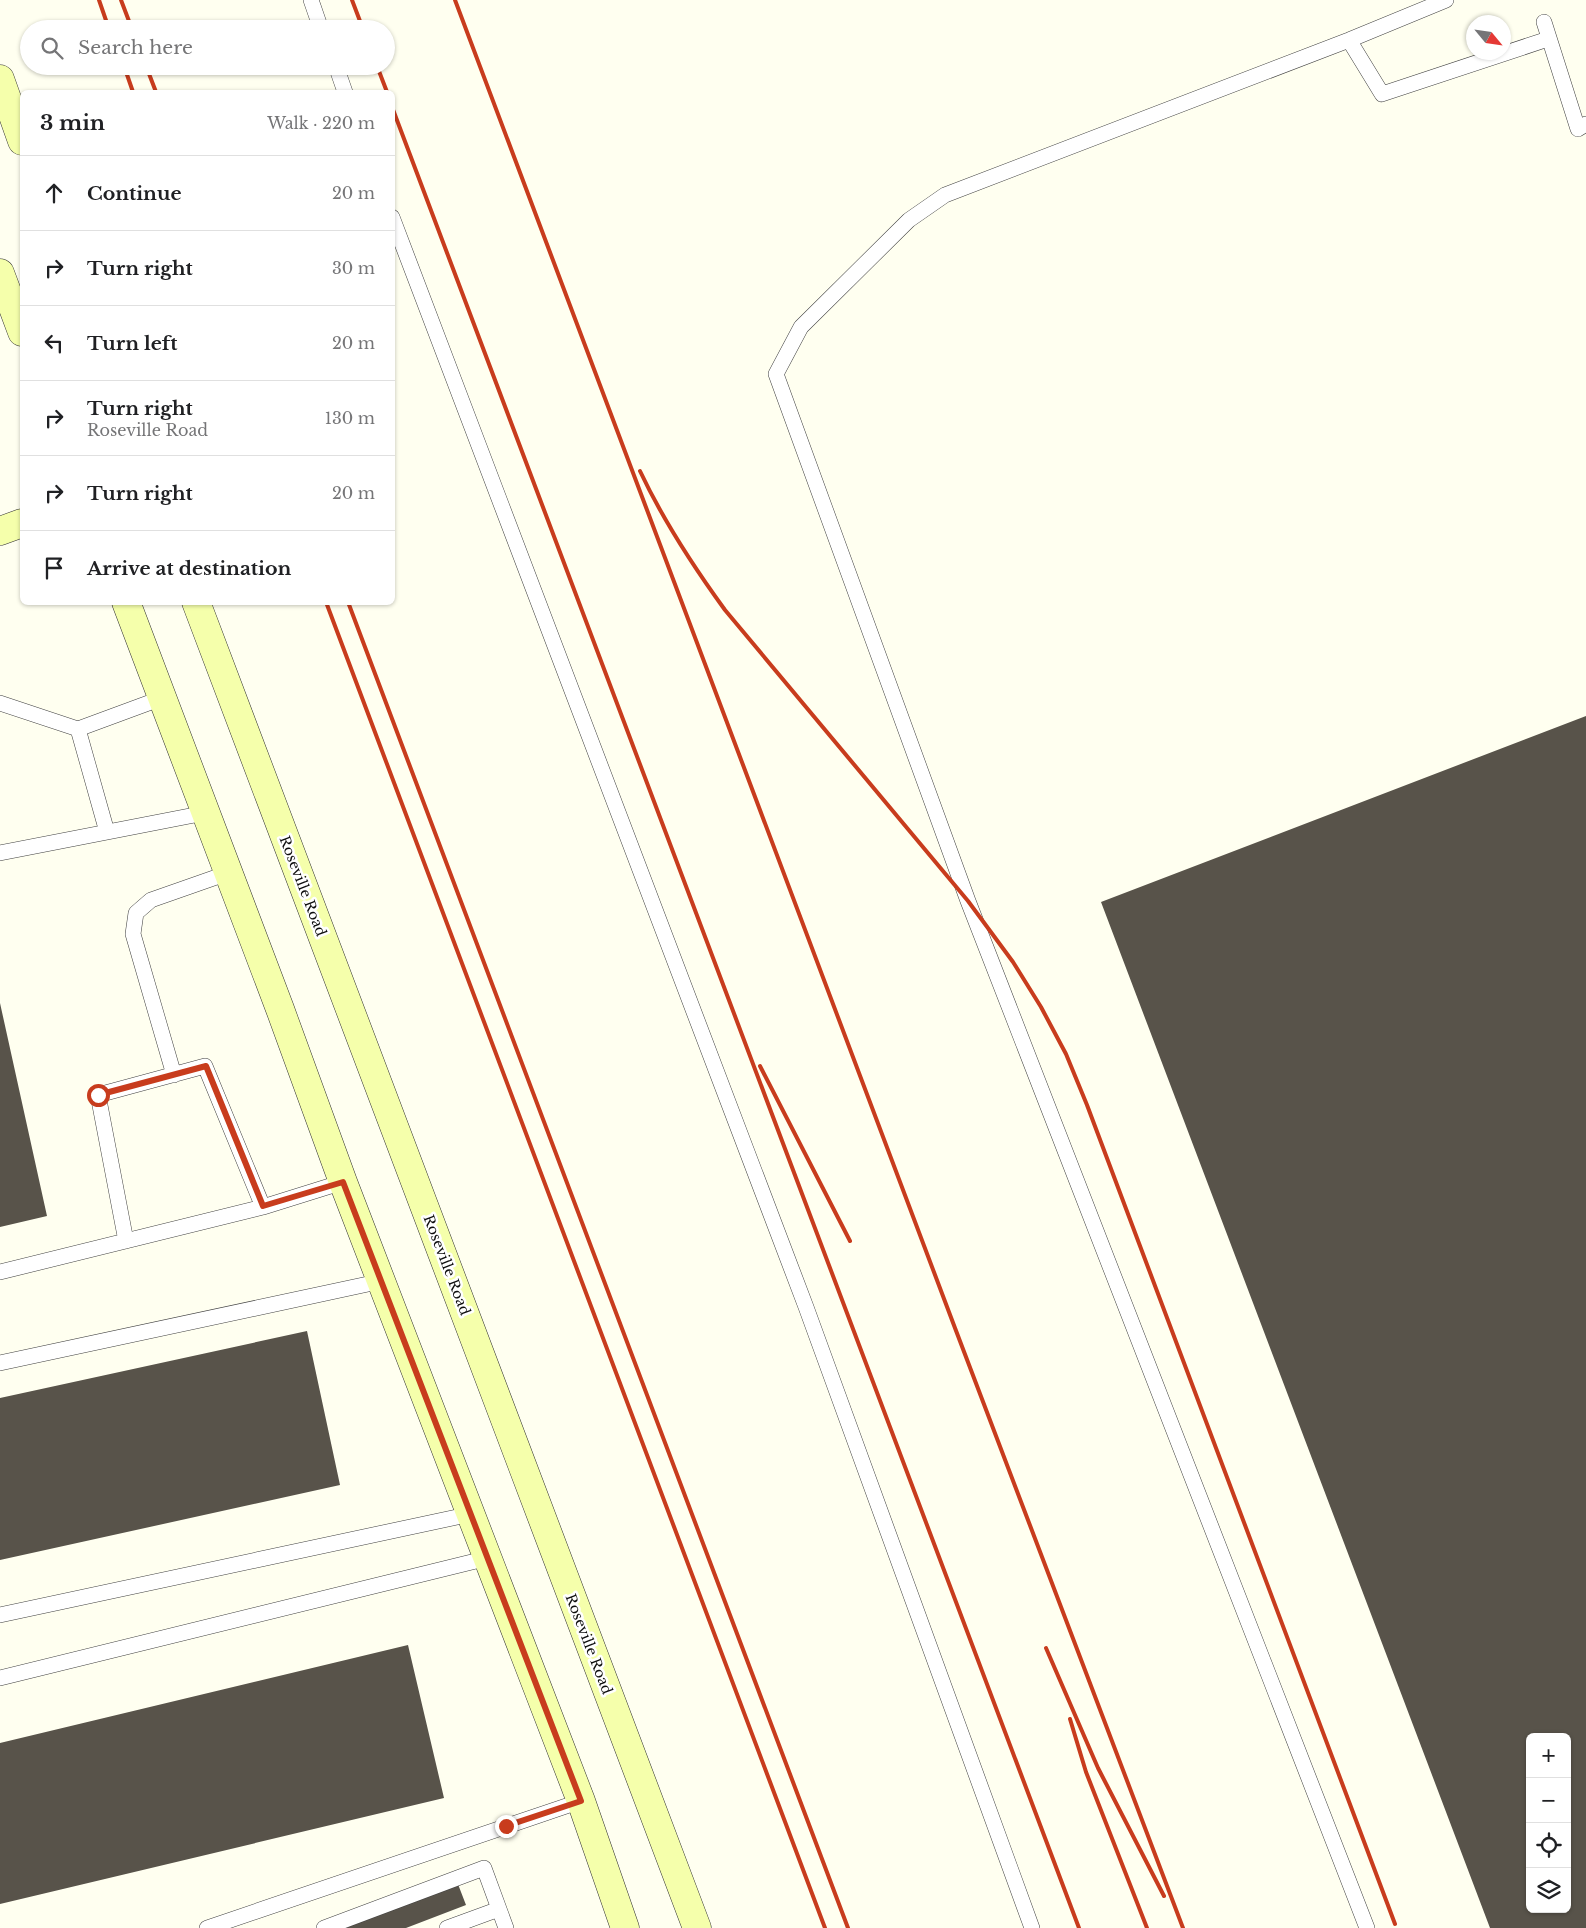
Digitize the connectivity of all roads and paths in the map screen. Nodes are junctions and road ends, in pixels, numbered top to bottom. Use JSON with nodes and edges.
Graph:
{"nodes":[{"id":1,"x":311,"y":0,"type":"edge"},
{"id":2,"x":1446,"y":0,"type":"edge"},
{"id":3,"x":319,"y":20,"type":"edge"},
{"id":4,"x":1544,"y":22,"type":"dead end"},
{"id":5,"x":1349,"y":40,"type":"junction"},
{"id":6,"x":1548,"y":40,"type":"junction"},
{"id":7,"x":339,"y":75,"type":"edge"},
{"id":8,"x":0,"y":79,"type":"edge"},
{"id":9,"x":345,"y":90,"type":"edge"},
{"id":10,"x":1586,"y":124,"type":"edge"},
{"id":11,"x":20,"y":135,"type":"edge"},
{"id":12,"x":395,"y":225,"type":"edge"},
{"id":13,"x":0,"y":273,"type":"edge"},
{"id":14,"x":20,"y":327,"type":"edge"},
{"id":15,"x":20,"y":524,"type":"edge"},
{"id":16,"x":0,"y":531,"type":"edge"},
{"id":17,"x":127,"y":605,"type":"edge"},
{"id":18,"x":197,"y":605,"type":"edge"},
{"id":19,"x":162,"y":698,"type":"junction"},
{"id":20,"x":0,"y":703,"type":"edge"},
{"id":21,"x":78,"y":729,"type":"junction"},
{"id":22,"x":205,"y":813,"type":"junction"},
{"id":23,"x":108,"y":832,"type":"junction"},
{"id":24,"x":0,"y":853,"type":"edge"},
{"id":25,"x":228,"y":873,"type":"junction"},
{"id":26,"x":174,"y":1075,"type":"junction"},
{"id":27,"x":343,"y":1182,"type":"junction"},
{"id":28,"x":263,"y":1206,"type":"junction"},
{"id":29,"x":126,"y":1241,"type":"junction"},
{"id":30,"x":0,"y":1272,"type":"edge"},
{"id":31,"x":382,"y":1281,"type":"junction"},
{"id":32,"x":0,"y":1363,"type":"edge"},
{"id":33,"x":471,"y":1514,"type":"junction"},
{"id":34,"x":488,"y":1558,"type":"junction"},
{"id":35,"x":0,"y":1615,"type":"edge"},
{"id":36,"x":0,"y":1678,"type":"edge"},
{"id":37,"x":581,"y":1801,"type":"junction"},
{"id":38,"x":499,"y":1909,"type":"junction"},
{"id":39,"x":207,"y":1928,"type":"edge"},
{"id":40,"x":324,"y":1928,"type":"edge"},
{"id":41,"x":447,"y":1928,"type":"edge"},
{"id":42,"x":506,"y":1928,"type":"edge"},
{"id":43,"x":625,"y":1928,"type":"edge"},
{"id":44,"x":697,"y":1928,"type":"edge"},
{"id":45,"x":1032,"y":1928,"type":"edge"},
{"id":46,"x":1367,"y":1928,"type":"edge"}],
"edges":[{"from":1,"to":3,"type":"lane"},
{"from":2,"to":5,"type":"lane"},
{"from":4,"to":6,"type":"lane"},
{"from":5,"to":6,"type":"lane"},
{"from":5,"to":46,"type":"lane"},
{"from":6,"to":10,"type":"lane"},
{"from":7,"to":9,"type":"lane"},
{"from":8,"to":11,"type":"main road"},
{"from":12,"to":45,"type":"lane"},
{"from":13,"to":14,"type":"main road"},
{"from":15,"to":16,"type":"main road"},
{"from":17,"to":19,"type":"main road"},
{"from":18,"to":44,"type":"main road","name":"Roseville Road"},
{"from":19,"to":21,"type":"lane"},
{"from":19,"to":22,"type":"main road"},
{"from":20,"to":21,"type":"lane"},
{"from":21,"to":23,"type":"lane"},
{"from":22,"to":23,"type":"lane"},
{"from":22,"to":25,"type":"main road"},
{"from":23,"to":24,"type":"lane"},
{"from":25,"to":26,"type":"lane"},
{"from":25,"to":27,"type":"main road"},
{"from":26,"to":28,"type":"lane"},
{"from":26,"to":29,"type":"lane"},
{"from":27,"to":28,"type":"lane"},
{"from":27,"to":31,"type":"main road"},
{"from":28,"to":29,"type":"lane"},
{"from":29,"to":30,"type":"lane"},
{"from":31,"to":32,"type":"lane"},
{"from":31,"to":33,"type":"main road"},
{"from":33,"to":34,"type":"main road"},
{"from":33,"to":35,"type":"lane"},
{"from":34,"to":36,"type":"lane"},
{"from":34,"to":37,"type":"main road"},
{"from":37,"to":39,"type":"lane"},
{"from":37,"to":43,"type":"main road"},
{"from":38,"to":40,"type":"lane"},
{"from":38,"to":41,"type":"lane"},
{"from":38,"to":42,"type":"lane"}]}
